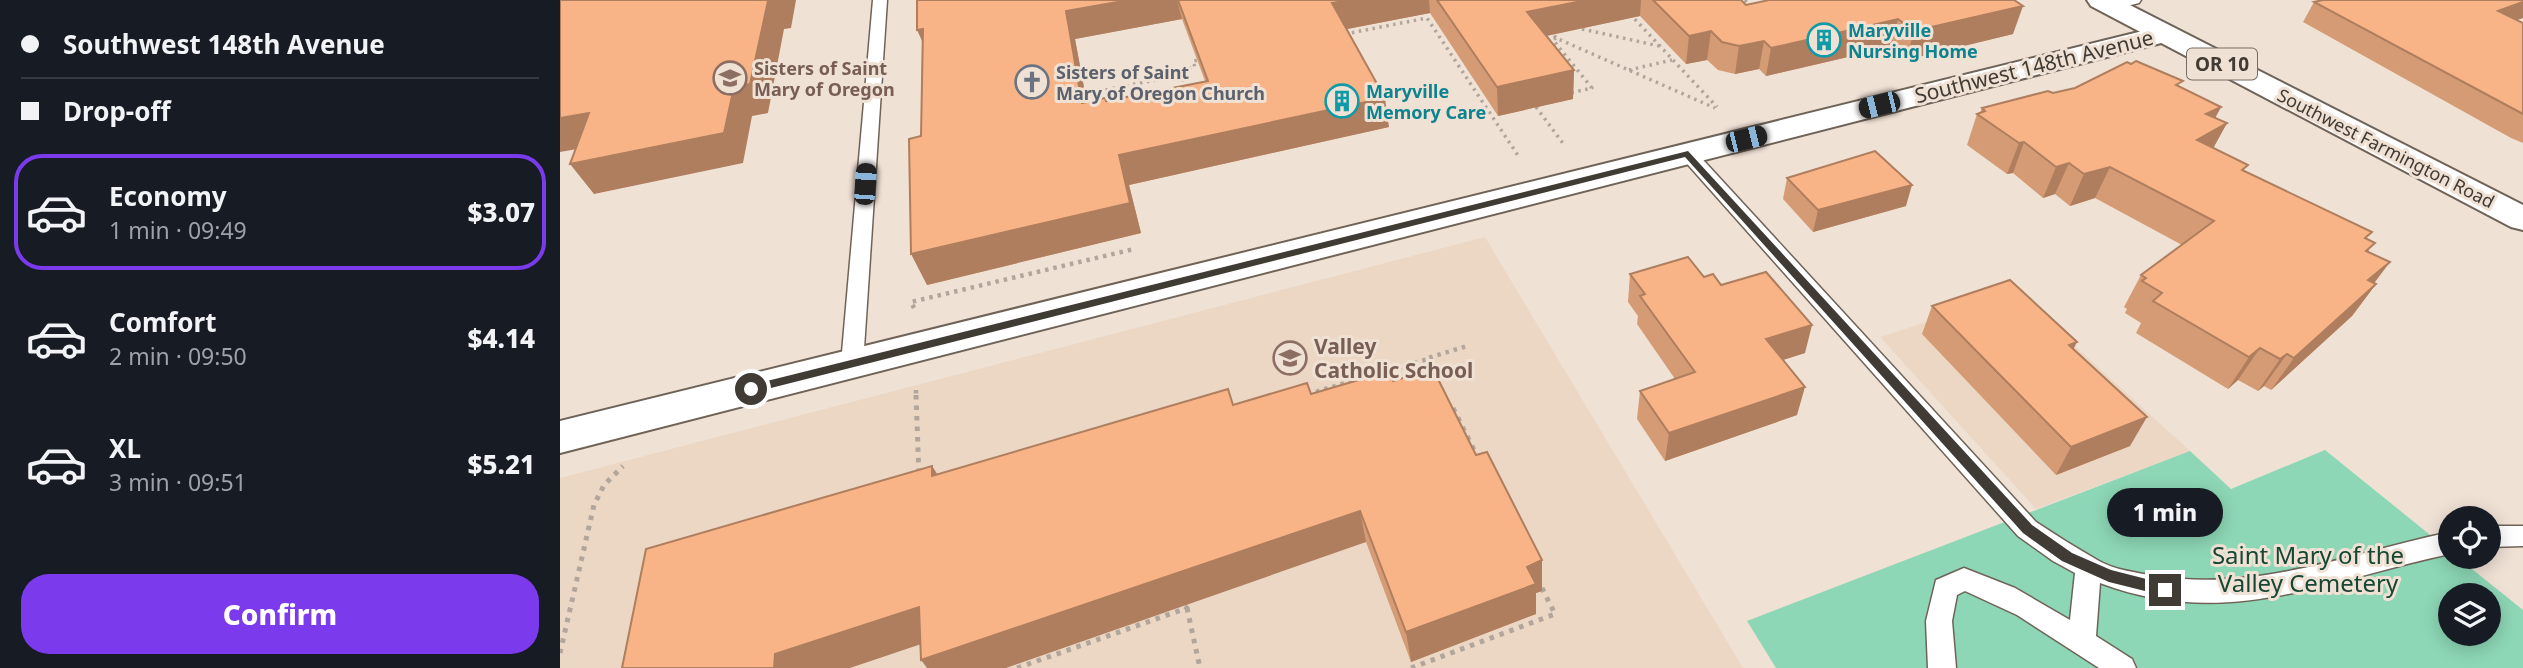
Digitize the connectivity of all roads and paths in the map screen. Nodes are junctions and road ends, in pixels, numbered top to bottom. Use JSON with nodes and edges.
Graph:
{"nodes":[{"id":1,"x":880,"y":0,"type":"edge"},
{"id":2,"x":1745,"y":0,"type":"edge"},
{"id":3,"x":2115,"y":2,"type":"edge"},
{"id":4,"x":1626,"y":9,"type":"dead end"},
{"id":5,"x":1754,"y":11,"type":"edge"},
{"id":6,"x":1543,"y":23,"type":"edge"},
{"id":7,"x":1339,"y":26,"type":"edge"},
{"id":8,"x":1582,"y":29,"type":"edge"},
{"id":9,"x":1345,"y":34,"type":"junction"},
{"id":10,"x":2164,"y":34,"type":"junction"},
{"id":11,"x":1340,"y":37,"type":"edge"},
{"id":12,"x":1556,"y":38,"type":"junction"},
{"id":13,"x":1660,"y":46,"type":"junction"},
{"id":14,"x":1199,"y":60,"type":"edge"},
{"id":15,"x":1672,"y":60,"type":"junction"},
{"id":16,"x":1629,"y":70,"type":"junction"},
{"id":17,"x":1181,"y":75,"type":"junction"},
{"id":18,"x":1134,"y":84,"type":"junction"},
{"id":19,"x":1085,"y":93,"type":"dead end"},
{"id":20,"x":1569,"y":93,"type":"edge"},
{"id":21,"x":1188,"y":94,"type":"edge"},
{"id":22,"x":1135,"y":97,"type":"edge"},
{"id":23,"x":1536,"y":107,"type":"edge"},
{"id":24,"x":1565,"y":146,"type":"dead end"},
{"id":25,"x":1688,"y":154,"type":"junction"},
{"id":26,"x":1519,"y":157,"type":"dead end"},
{"id":27,"x":2523,"y":219,"type":"edge"},
{"id":28,"x":1467,"y":346,"type":"dead end"},
{"id":29,"x":1428,"y":359,"type":"junction"},
{"id":30,"x":852,"y":364,"type":"junction"},
{"id":31,"x":1440,"y":383,"type":"edge"},
{"id":32,"x":915,"y":389,"type":"dead end"},
{"id":33,"x":1321,"y":390,"type":"junction"},
{"id":34,"x":1446,"y":396,"type":"edge"},
{"id":35,"x":1295,"y":398,"type":"edge"},
{"id":36,"x":1325,"y":400,"type":"edge"},
{"id":37,"x":560,"y":437,"type":"edge"},
{"id":38,"x":1483,"y":468,"type":"edge"},
{"id":39,"x":931,"y":477,"type":"edge"},
{"id":40,"x":2501,"y":537,"type":"edge"},
{"id":41,"x":2523,"y":537,"type":"edge"},
{"id":42,"x":2438,"y":546,"type":"edge"},
{"id":43,"x":2088,"y":566,"type":"junction"},
{"id":44,"x":1537,"y":578,"type":"edge"},
{"id":45,"x":2082,"y":642,"type":"junction"},
{"id":46,"x":1017,"y":668,"type":"edge"},
{"id":47,"x":1200,"y":668,"type":"edge"},
{"id":48,"x":1411,"y":668,"type":"edge"},
{"id":49,"x":1942,"y":668,"type":"edge"},
{"id":50,"x":2122,"y":668,"type":"edge"}],
"edges":[{"from":1,"to":30,"type":"lane"},
{"from":2,"to":5,"type":"path"},
{"from":3,"to":10,"type":"street","name":"Southwest Farmington Road","number":"OR 10"},
{"from":4,"to":13,"type":"path"},
{"from":6,"to":12,"type":"path"},
{"from":7,"to":9,"type":"path"},
{"from":8,"to":13,"type":"path"},
{"from":9,"to":11,"type":"path"},
{"from":9,"to":26,"type":"path"},
{"from":10,"to":25,"type":"street","name":"Southwest 148th Avenue"},
{"from":10,"to":27,"type":"street","name":"Southwest Farmington Road","number":"OR 10"},
{"from":12,"to":16,"type":"path"},
{"from":12,"to":20,"type":"path"},
{"from":13,"to":15,"type":"path"},
{"from":14,"to":17,"type":"path"},
{"from":15,"to":16,"type":"path"},
{"from":15,"to":16,"type":"path"},
{"from":17,"to":18,"type":"path"},
{"from":17,"to":21,"type":"path"},
{"from":18,"to":19,"type":"path"},
{"from":18,"to":22,"type":"path"},
{"from":23,"to":24,"type":"path"},
{"from":25,"to":30,"type":"street","name":"Southwest 148th Avenue"},
{"from":25,"to":43,"type":"lane"},
{"from":28,"to":29,"type":"path"},
{"from":29,"to":31,"type":"path"},
{"from":29,"to":33,"type":"path"},
{"from":30,"to":37,"type":"street","name":"Southwest 148th Avenue"},
{"from":32,"to":39,"type":"path"},
{"from":33,"to":35,"type":"path"},
{"from":33,"to":36,"type":"path"},
{"from":34,"to":38,"type":"path"},
{"from":40,"to":41,"type":"lane"},
{"from":42,"to":43,"type":"lane"},
{"from":43,"to":45,"type":"lane"},
{"from":44,"to":48,"type":"path"},
{"from":45,"to":49,"type":"lane"},
{"from":45,"to":50,"type":"lane"},
{"from":46,"to":47,"type":"path"}]}
